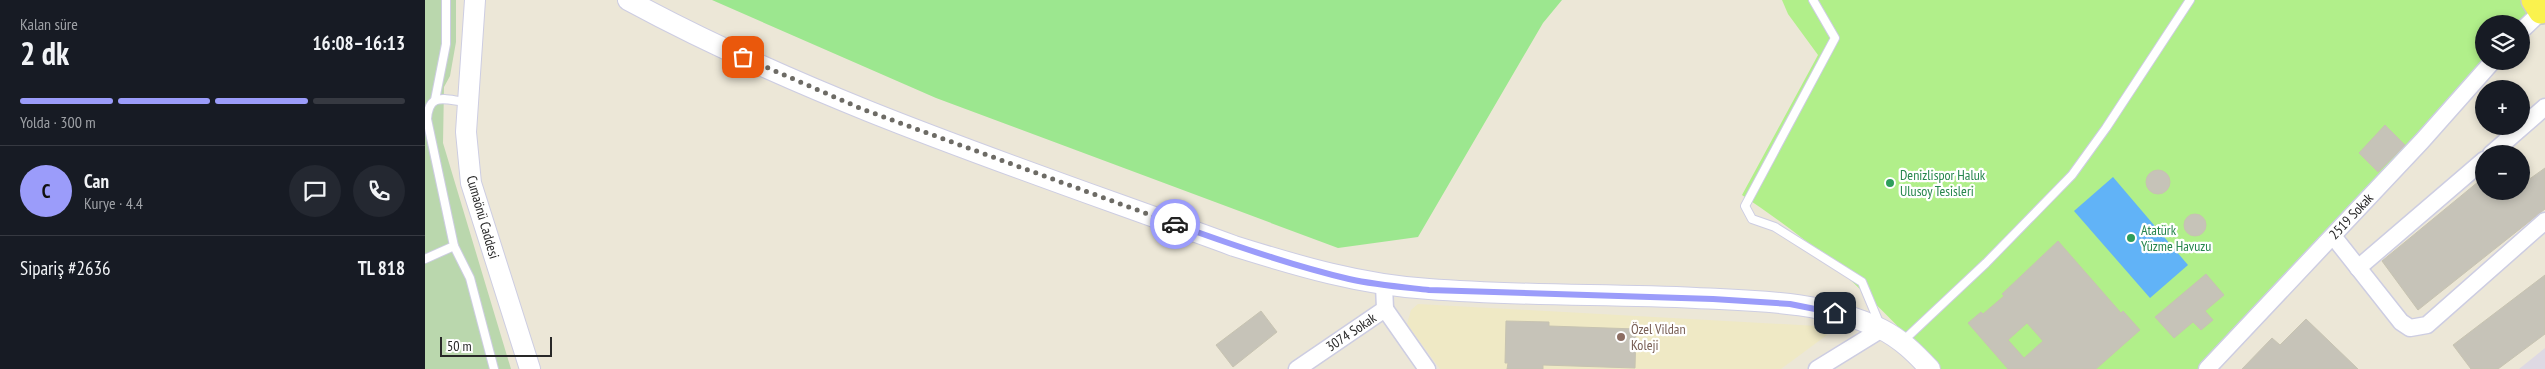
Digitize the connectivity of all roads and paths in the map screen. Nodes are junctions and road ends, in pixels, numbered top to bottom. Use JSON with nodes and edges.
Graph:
{"nodes":[{"id":1,"x":446,"y":0,"type":"edge"},
{"id":2,"x":475,"y":0,"type":"edge"},
{"id":3,"x":628,"y":0,"type":"edge"},
{"id":4,"x":1813,"y":0,"type":"edge"},
{"id":5,"x":2189,"y":0,"type":"edge"},
{"id":6,"x":2540,"y":6,"type":"edge"},
{"id":7,"x":2530,"y":19,"type":"edge"},
{"id":8,"x":2485,"y":70,"type":"edge"},
{"id":9,"x":435,"y":100,"type":"junction"},
{"id":10,"x":467,"y":102,"type":"junction"},
{"id":11,"x":2545,"y":107,"type":"edge"},
{"id":12,"x":2501,"y":145,"type":"edge"},
{"id":13,"x":2475,"y":168,"type":"edge"},
{"id":14,"x":2545,"y":221,"type":"edge"},
{"id":15,"x":2333,"y":236,"type":"junction"},
{"id":16,"x":454,"y":246,"type":"junction"},
{"id":17,"x":425,"y":259,"type":"edge"},
{"id":18,"x":2358,"y":268,"type":"junction"},
{"id":19,"x":1384,"y":285,"type":"junction"},
{"id":20,"x":1385,"y":309,"type":"junction"},
{"id":21,"x":1881,"y":329,"type":"junction"},
{"id":22,"x":1903,"y":342,"type":"junction"},
{"id":23,"x":494,"y":369,"type":"edge"},
{"id":24,"x":530,"y":369,"type":"edge"},
{"id":25,"x":1297,"y":369,"type":"edge"},
{"id":26,"x":1427,"y":369,"type":"edge"},
{"id":27,"x":1817,"y":369,"type":"edge"},
{"id":28,"x":1930,"y":369,"type":"edge"},
{"id":29,"x":2207,"y":369,"type":"edge"}],
"edges":[{"from":1,"to":9,"type":"lane"},
{"from":2,"to":10,"type":"street","name":"Cumaönü Caddesi"},
{"from":3,"to":19,"type":"street"},
{"from":4,"to":21,"type":"lane"},
{"from":5,"to":22,"type":"lane"},
{"from":6,"to":7,"type":"street"},
{"from":8,"to":15,"type":"street","name":"2519 Sokak"},
{"from":9,"to":10,"type":"lane"},
{"from":9,"to":16,"type":"lane"},
{"from":10,"to":24,"type":"street","name":"Cumaönü Caddesi"},
{"from":11,"to":12,"type":"street"},
{"from":13,"to":18,"type":"street"},
{"from":14,"to":18,"type":"street"},
{"from":15,"to":18,"type":"street"},
{"from":15,"to":29,"type":"street","name":"2519 Sokak"},
{"from":16,"to":17,"type":"lane"},
{"from":16,"to":23,"type":"lane"},
{"from":19,"to":20,"type":"street","name":"3074 Sokak"},
{"from":19,"to":21,"type":"street"},
{"from":20,"to":25,"type":"street","name":"3074 Sokak"},
{"from":20,"to":26,"type":"street"},
{"from":21,"to":22,"type":"street"},
{"from":21,"to":27,"type":"street"},
{"from":22,"to":28,"type":"street"}]}
